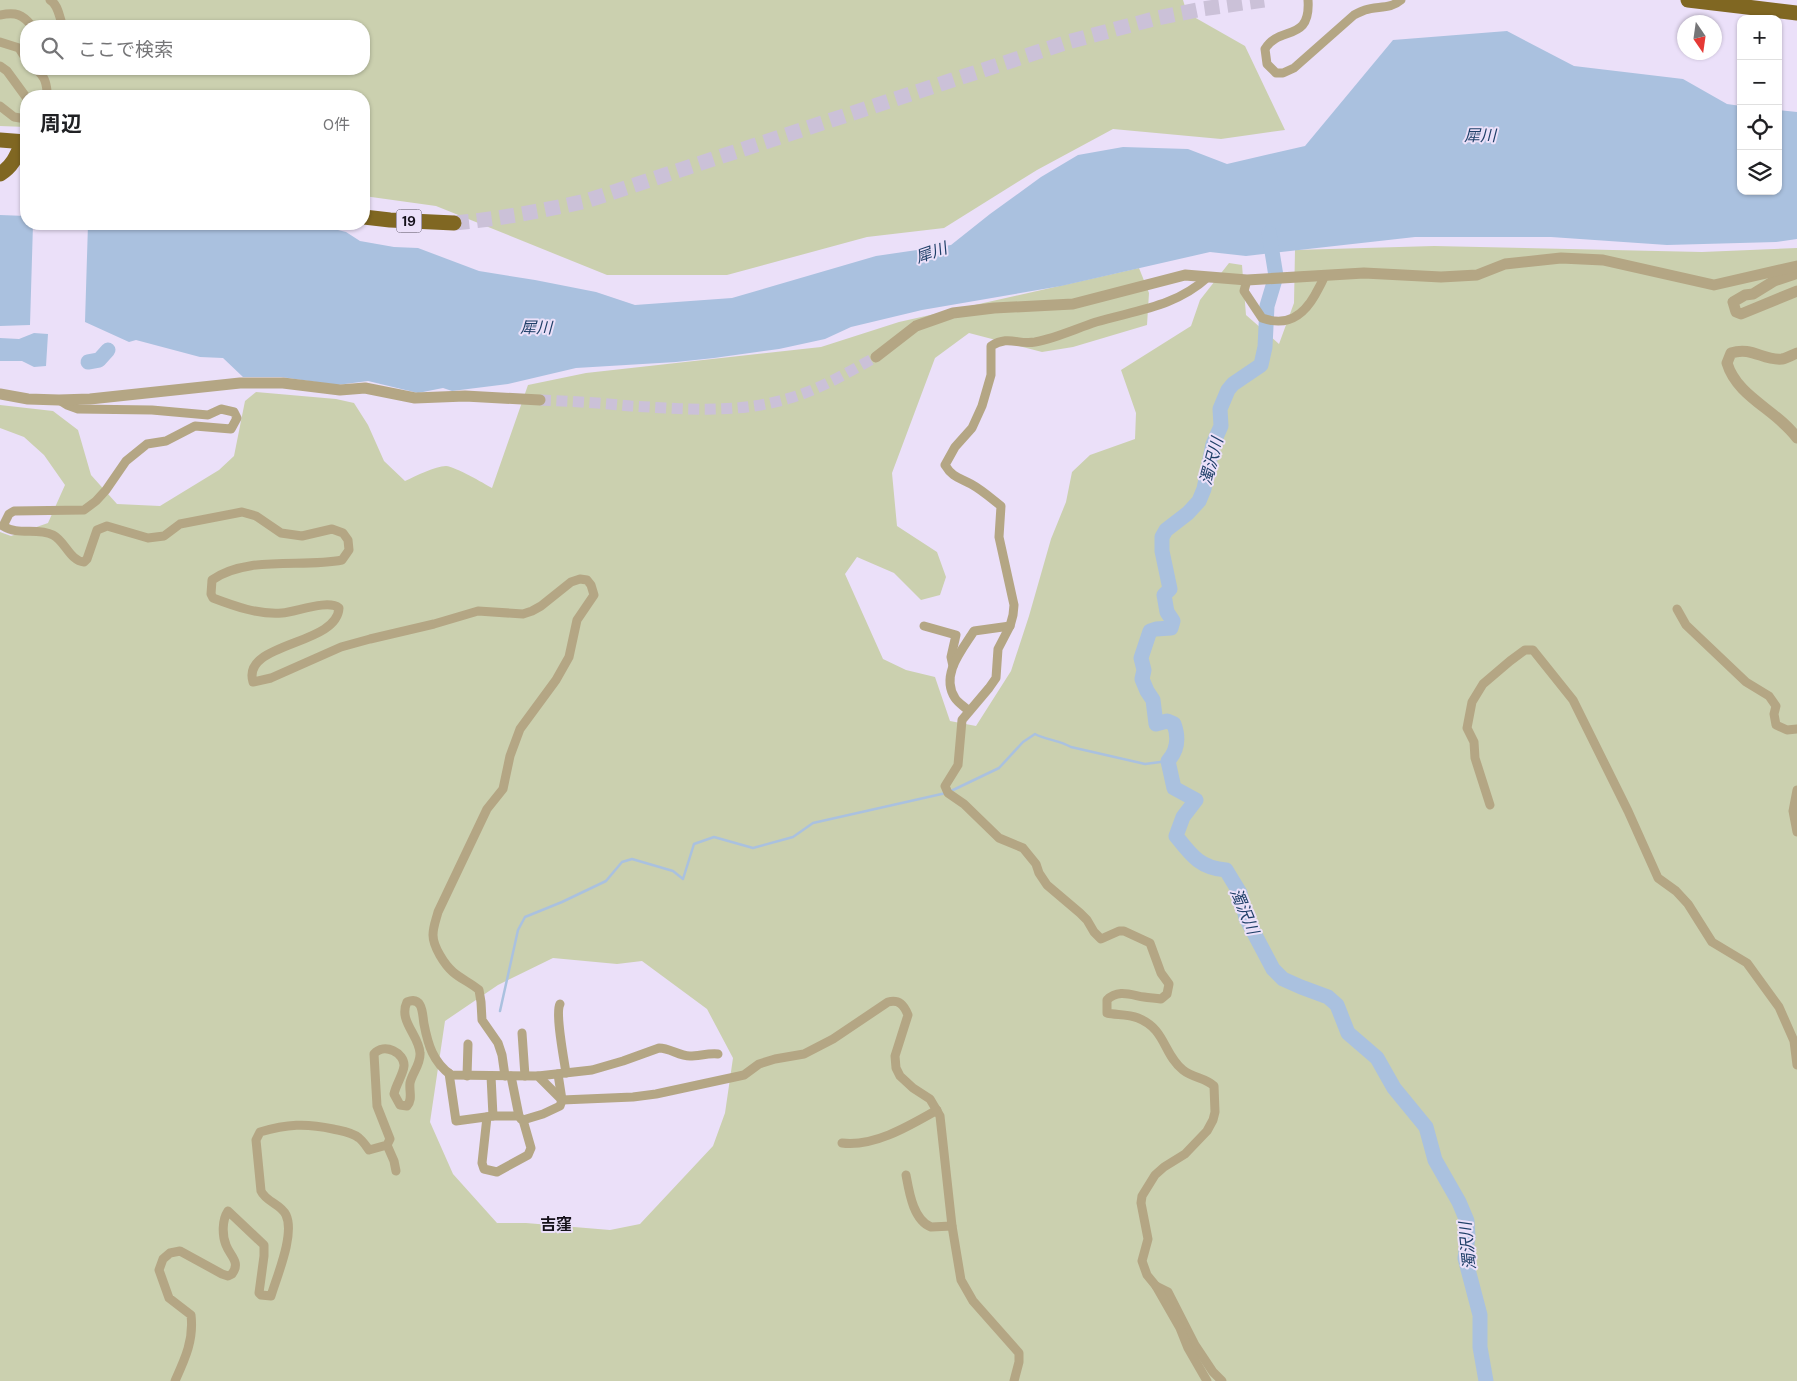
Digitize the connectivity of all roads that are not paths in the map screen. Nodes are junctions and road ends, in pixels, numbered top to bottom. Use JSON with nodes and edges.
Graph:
{"nodes":[{"id":1,"x":50,"y":0,"type":"edge"},
{"id":2,"x":1308,"y":0,"type":"edge"},
{"id":3,"x":1401,"y":0,"type":"edge"},
{"id":4,"x":1688,"y":0,"type":"edge"},
{"id":5,"x":1736,"y":3,"type":"edge"},
{"id":6,"x":1797,"y":13,"type":"edge"},
{"id":7,"x":0,"y":15,"type":"edge"},
{"id":8,"x":27,"y":20,"type":"edge"},
{"id":9,"x":61,"y":20,"type":"edge"},
{"id":10,"x":0,"y":42,"type":"edge"},
{"id":11,"x":20,"y":49,"type":"edge"},
{"id":12,"x":0,"y":66,"type":"edge"},
{"id":13,"x":42,"y":75,"type":"edge"},
{"id":14,"x":21,"y":90,"type":"edge"},
{"id":15,"x":47,"y":90,"type":"edge"},
{"id":16,"x":0,"y":106,"type":"edge"},
{"id":17,"x":20,"y":118,"type":"edge"},
{"id":18,"x":0,"y":140,"type":"edge"},
{"id":19,"x":20,"y":141,"type":"edge"},
{"id":20,"x":20,"y":150,"type":"edge"},
{"id":21,"x":0,"y":174,"type":"edge"},
{"id":22,"x":370,"y":218,"type":"edge"},
{"id":23,"x":454,"y":223,"type":"tunnel mouth"},
{"id":24,"x":1797,"y":266,"type":"edge"},
{"id":25,"x":1797,"y":273,"type":"edge"},
{"id":26,"x":1208,"y":277,"type":"junction"},
{"id":27,"x":1324,"y":277,"type":"junction"},
{"id":28,"x":1247,"y":280,"type":"junction"},
{"id":29,"x":1797,"y":291,"type":"edge"},
{"id":30,"x":1797,"y":353,"type":"edge"},
{"id":31,"x":876,"y":357,"type":"tunnel mouth"},
{"id":32,"x":0,"y":394,"type":"edge"},
{"id":33,"x":59,"y":400,"type":"junction"},
{"id":34,"x":540,"y":400,"type":"tunnel mouth"},
{"id":35,"x":1797,"y":438,"type":"edge"},
{"id":36,"x":1676,"y":609,"type":"dead end"},
{"id":37,"x":924,"y":626,"type":"dead end"},
{"id":38,"x":1010,"y":626,"type":"junction"},
{"id":39,"x":952,"y":666,"type":"junction"},
{"id":40,"x":970,"y":711,"type":"junction"},
{"id":41,"x":1797,"y":729,"type":"edge"},
{"id":42,"x":1797,"y":790,"type":"edge"},
{"id":43,"x":1490,"y":805,"type":"dead end"},
{"id":44,"x":1797,"y":832,"type":"edge"},
{"id":45,"x":560,"y":1004,"type":"dead end"},
{"id":46,"x":522,"y":1033,"type":"dead end"},
{"id":47,"x":468,"y":1044,"type":"dead end"},
{"id":48,"x":718,"y":1054,"type":"dead end"},
{"id":49,"x":1797,"y":1066,"type":"edge"},
{"id":50,"x":449,"y":1073,"type":"junction"},
{"id":51,"x":562,"y":1074,"type":"junction"},
{"id":52,"x":467,"y":1076,"type":"junction"},
{"id":53,"x":491,"y":1076,"type":"junction"},
{"id":54,"x":508,"y":1076,"type":"junction"},
{"id":55,"x":525,"y":1076,"type":"junction"},
{"id":56,"x":538,"y":1076,"type":"junction"},
{"id":57,"x":562,"y":1100,"type":"junction"},
{"id":58,"x":937,"y":1110,"type":"junction"},
{"id":59,"x":490,"y":1116,"type":"junction"},
{"id":60,"x":521,"y":1118,"type":"junction"},
{"id":61,"x":842,"y":1143,"type":"dead end"},
{"id":62,"x":387,"y":1145,"type":"junction"},
{"id":63,"x":396,"y":1171,"type":"dead end"},
{"id":64,"x":906,"y":1175,"type":"dead end"},
{"id":65,"x":952,"y":1226,"type":"junction"},
{"id":66,"x":1156,"y":1286,"type":"junction"},
{"id":67,"x":176,"y":1381,"type":"edge"},
{"id":68,"x":1014,"y":1381,"type":"edge"},
{"id":69,"x":1207,"y":1381,"type":"edge"},
{"id":70,"x":1222,"y":1381,"type":"edge"}],
"edges":[{"from":1,"to":9,"type":"street"},
{"from":2,"to":3,"type":"street"},
{"from":4,"to":5,"type":"highway"},
{"from":5,"to":6,"type":"highway"},
{"from":7,"to":8,"type":"street"},
{"from":10,"to":11,"type":"street"},
{"from":12,"to":14,"type":"street"},
{"from":13,"to":15,"type":"street"},
{"from":16,"to":17,"type":"street"},
{"from":18,"to":19,"type":"highway"},
{"from":20,"to":21,"type":"highway"},
{"from":22,"to":23,"type":"highway","number":"19"},
{"from":24,"to":27,"type":"street"},
{"from":25,"to":29,"type":"street"},
{"from":26,"to":28,"type":"street"},
{"from":26,"to":31,"type":"street"},
{"from":26,"to":38,"type":"street"},
{"from":27,"to":28,"type":"street"},
{"from":27,"to":28,"type":"street"},
{"from":30,"to":35,"type":"street"},
{"from":32,"to":33,"type":"street"},
{"from":33,"to":34,"type":"street"},
{"from":33,"to":54,"type":"street"},
{"from":36,"to":41,"type":"street"},
{"from":37,"to":39,"type":"street"},
{"from":38,"to":39,"type":"street"},
{"from":38,"to":40,"type":"street"},
{"from":39,"to":40,"type":"street"},
{"from":40,"to":66,"type":"street"},
{"from":42,"to":44,"type":"street"},
{"from":43,"to":49,"type":"street"},
{"from":45,"to":51,"type":"street"},
{"from":46,"to":55,"type":"street"},
{"from":47,"to":52,"type":"street"},
{"from":48,"to":51,"type":"street"},
{"from":50,"to":52,"type":"street"},
{"from":50,"to":59,"type":"street"},
{"from":50,"to":62,"type":"street"},
{"from":51,"to":56,"type":"street"},
{"from":51,"to":57,"type":"street"},
{"from":52,"to":53,"type":"street"},
{"from":53,"to":54,"type":"street"},
{"from":53,"to":59,"type":"street"},
{"from":54,"to":55,"type":"street"},
{"from":54,"to":60,"type":"street"},
{"from":55,"to":56,"type":"street"},
{"from":56,"to":57,"type":"street"},
{"from":57,"to":58,"type":"street"},
{"from":57,"to":60,"type":"street"},
{"from":58,"to":61,"type":"street"},
{"from":58,"to":65,"type":"street"},
{"from":59,"to":60,"type":"street"},
{"from":59,"to":60,"type":"street"},
{"from":62,"to":63,"type":"street"},
{"from":62,"to":67,"type":"street"},
{"from":64,"to":65,"type":"street"},
{"from":65,"to":68,"type":"street"},
{"from":66,"to":69,"type":"street"},
{"from":66,"to":70,"type":"street"}]}
